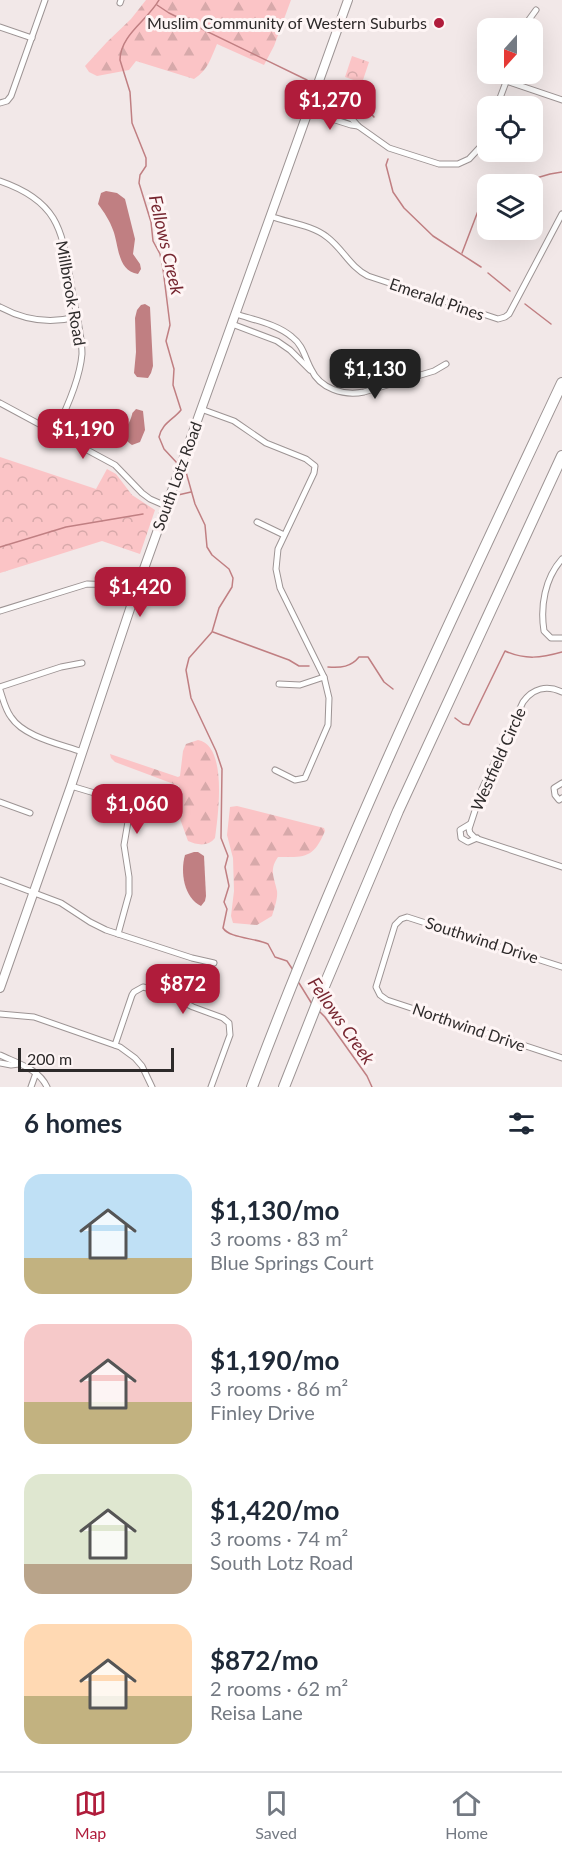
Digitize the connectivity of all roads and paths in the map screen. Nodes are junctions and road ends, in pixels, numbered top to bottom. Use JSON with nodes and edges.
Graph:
{"nodes":[{"id":1,"x":45,"y":0,"type":"edge"},
{"id":2,"x":348,"y":0,"type":"edge"},
{"id":3,"x":536,"y":10,"type":"dead end"},
{"id":4,"x":530,"y":18,"type":"edge"},
{"id":5,"x":0,"y":27,"type":"edge"},
{"id":6,"x":32,"y":38,"type":"junction"},
{"id":7,"x":515,"y":84,"type":"edge"},
{"id":8,"x":562,"y":100,"type":"edge"},
{"id":9,"x":2,"y":103,"type":"edge"},
{"id":10,"x":308,"y":107,"type":"junction"},
{"id":11,"x":477,"y":151,"type":"edge"},
{"id":12,"x":0,"y":181,"type":"edge"},
{"id":13,"x":562,"y":214,"type":"edge"},
{"id":14,"x":270,"y":216,"type":"junction"},
{"id":15,"x":0,"y":307,"type":"edge"},
{"id":16,"x":236,"y":314,"type":"junction"},
{"id":17,"x":76,"y":317,"type":"junction"},
{"id":18,"x":232,"y":324,"type":"junction"},
{"id":19,"x":288,"y":334,"type":"junction"},
{"id":20,"x":282,"y":344,"type":"junction"},
{"id":21,"x":446,"y":364,"type":"dead end"},
{"id":22,"x":312,"y":371,"type":"junction"},
{"id":23,"x":562,"y":383,"type":"edge"},
{"id":24,"x":0,"y":403,"type":"edge"},
{"id":25,"x":201,"y":409,"type":"junction"},
{"id":26,"x":55,"y":432,"type":"junction"},
{"id":27,"x":562,"y":456,"type":"edge"},
{"id":28,"x":166,"y":506,"type":"junction"},
{"id":29,"x":257,"y":522,"type":"dead end"},
{"id":30,"x":284,"y":535,"type":"junction"},
{"id":31,"x":562,"y":559,"type":"edge"},
{"id":32,"x":136,"y":591,"type":"junction"},
{"id":33,"x":0,"y":611,"type":"edge"},
{"id":34,"x":562,"y":638,"type":"edge"},
{"id":35,"x":82,"y":663,"type":"dead end"},
{"id":36,"x":324,"y":677,"type":"junction"},
{"id":37,"x":279,"y":684,"type":"dead end"},
{"id":38,"x":0,"y":689,"type":"edge"},
{"id":39,"x":562,"y":692,"type":"edge"},
{"id":40,"x":82,"y":752,"type":"junction"},
{"id":41,"x":275,"y":770,"type":"dead end"},
{"id":42,"x":562,"y":785,"type":"edge"},
{"id":43,"x":71,"y":786,"type":"junction"},
{"id":44,"x":562,"y":798,"type":"edge"},
{"id":45,"x":0,"y":802,"type":"edge"},
{"id":46,"x":30,"y":813,"type":"dead end"},
{"id":47,"x":470,"y":824,"type":"junction"},
{"id":48,"x":477,"y":838,"type":"junction"},
{"id":49,"x":562,"y":867,"type":"edge"},
{"id":50,"x":0,"y":880,"type":"edge"},
{"id":51,"x":33,"y":892,"type":"junction"},
{"id":52,"x":118,"y":934,"type":"junction"},
{"id":53,"x":214,"y":963,"type":"dead end"},
{"id":54,"x":562,"y":967,"type":"edge"},
{"id":55,"x":0,"y":988,"type":"edge"},
{"id":56,"x":379,"y":993,"type":"joint"},
{"id":57,"x":0,"y":1014,"type":"edge"},
{"id":58,"x":115,"y":1045,"type":"junction"},
{"id":59,"x":0,"y":1055,"type":"edge"},
{"id":60,"x":562,"y":1058,"type":"edge"},
{"id":61,"x":0,"y":1062,"type":"edge"},
{"id":62,"x":21,"y":1064,"type":"junction"},
{"id":63,"x":36,"y":1073,"type":"junction"},
{"id":64,"x":31,"y":1087,"type":"edge"},
{"id":65,"x":47,"y":1087,"type":"edge"},
{"id":66,"x":152,"y":1087,"type":"edge"},
{"id":67,"x":211,"y":1087,"type":"edge"},
{"id":68,"x":252,"y":1087,"type":"edge"},
{"id":69,"x":284,"y":1087,"type":"edge"}],
"edges":[{"from":1,"to":6,"type":"street"},
{"from":2,"to":10,"type":"street","name":"South Lotz Road"},
{"from":3,"to":4,"type":"street"},
{"from":5,"to":6,"type":"street"},
{"from":6,"to":9,"type":"street"},
{"from":7,"to":8,"type":"street"},
{"from":10,"to":11,"type":"street"},
{"from":10,"to":14,"type":"street","name":"South Lotz Road"},
{"from":12,"to":17,"type":"street","name":"Millbrook Road"},
{"from":13,"to":14,"type":"street","name":"Emerald Pines"},
{"from":14,"to":16,"type":"street","name":"South Lotz Road"},
{"from":15,"to":17,"type":"street"},
{"from":16,"to":18,"type":"street","name":"South Lotz Road"},
{"from":16,"to":19,"type":"street"},
{"from":17,"to":26,"type":"street","name":"Millbrook Road"},
{"from":18,"to":20,"type":"street"},
{"from":18,"to":25,"type":"street","name":"South Lotz Road"},
{"from":19,"to":20,"type":"street"},
{"from":19,"to":22,"type":"street"},
{"from":20,"to":22,"type":"street"},
{"from":21,"to":22,"type":"street"},
{"from":23,"to":68,"type":"highway"},
{"from":24,"to":26,"type":"street"},
{"from":25,"to":28,"type":"street","name":"South Lotz Road"},
{"from":25,"to":30,"type":"street"},
{"from":26,"to":28,"type":"street"},
{"from":27,"to":69,"type":"highway"},
{"from":28,"to":32,"type":"street","name":"South Lotz Road"},
{"from":29,"to":30,"type":"street"},
{"from":30,"to":36,"type":"street"},
{"from":31,"to":34,"type":"street"},
{"from":32,"to":33,"type":"street"},
{"from":32,"to":40,"type":"street","name":"South Lotz Road"},
{"from":35,"to":38,"type":"street"},
{"from":36,"to":37,"type":"street"},
{"from":36,"to":41,"type":"street"},
{"from":38,"to":40,"type":"street"},
{"from":39,"to":47,"type":"street","name":"Westfield Circle"},
{"from":40,"to":43,"type":"street","name":"South Lotz Road"},
{"from":42,"to":44,"type":"street"},
{"from":43,"to":51,"type":"street","name":"South Lotz Road"},
{"from":43,"to":52,"type":"street"},
{"from":45,"to":46,"type":"street"},
{"from":47,"to":48,"type":"street","name":"Westfield Circle"},
{"from":47,"to":48,"type":"street","name":"Westfield Circle"},
{"from":48,"to":49,"type":"street","name":"Westfield Circle"},
{"from":50,"to":51,"type":"street"},
{"from":51,"to":52,"type":"street"},
{"from":51,"to":55,"type":"street","name":"South Lotz Road"},
{"from":52,"to":53,"type":"street"},
{"from":54,"to":56,"type":"street","name":"Southwind Drive"},
{"from":56,"to":60,"type":"street","name":"Northwind Drive"},
{"from":57,"to":58,"type":"street"},
{"from":58,"to":66,"type":"street"},
{"from":58,"to":67,"type":"street"},
{"from":59,"to":62,"type":"street"},
{"from":61,"to":62,"type":"street"},
{"from":62,"to":63,"type":"street"},
{"from":63,"to":64,"type":"street"},
{"from":63,"to":65,"type":"street"}]}
